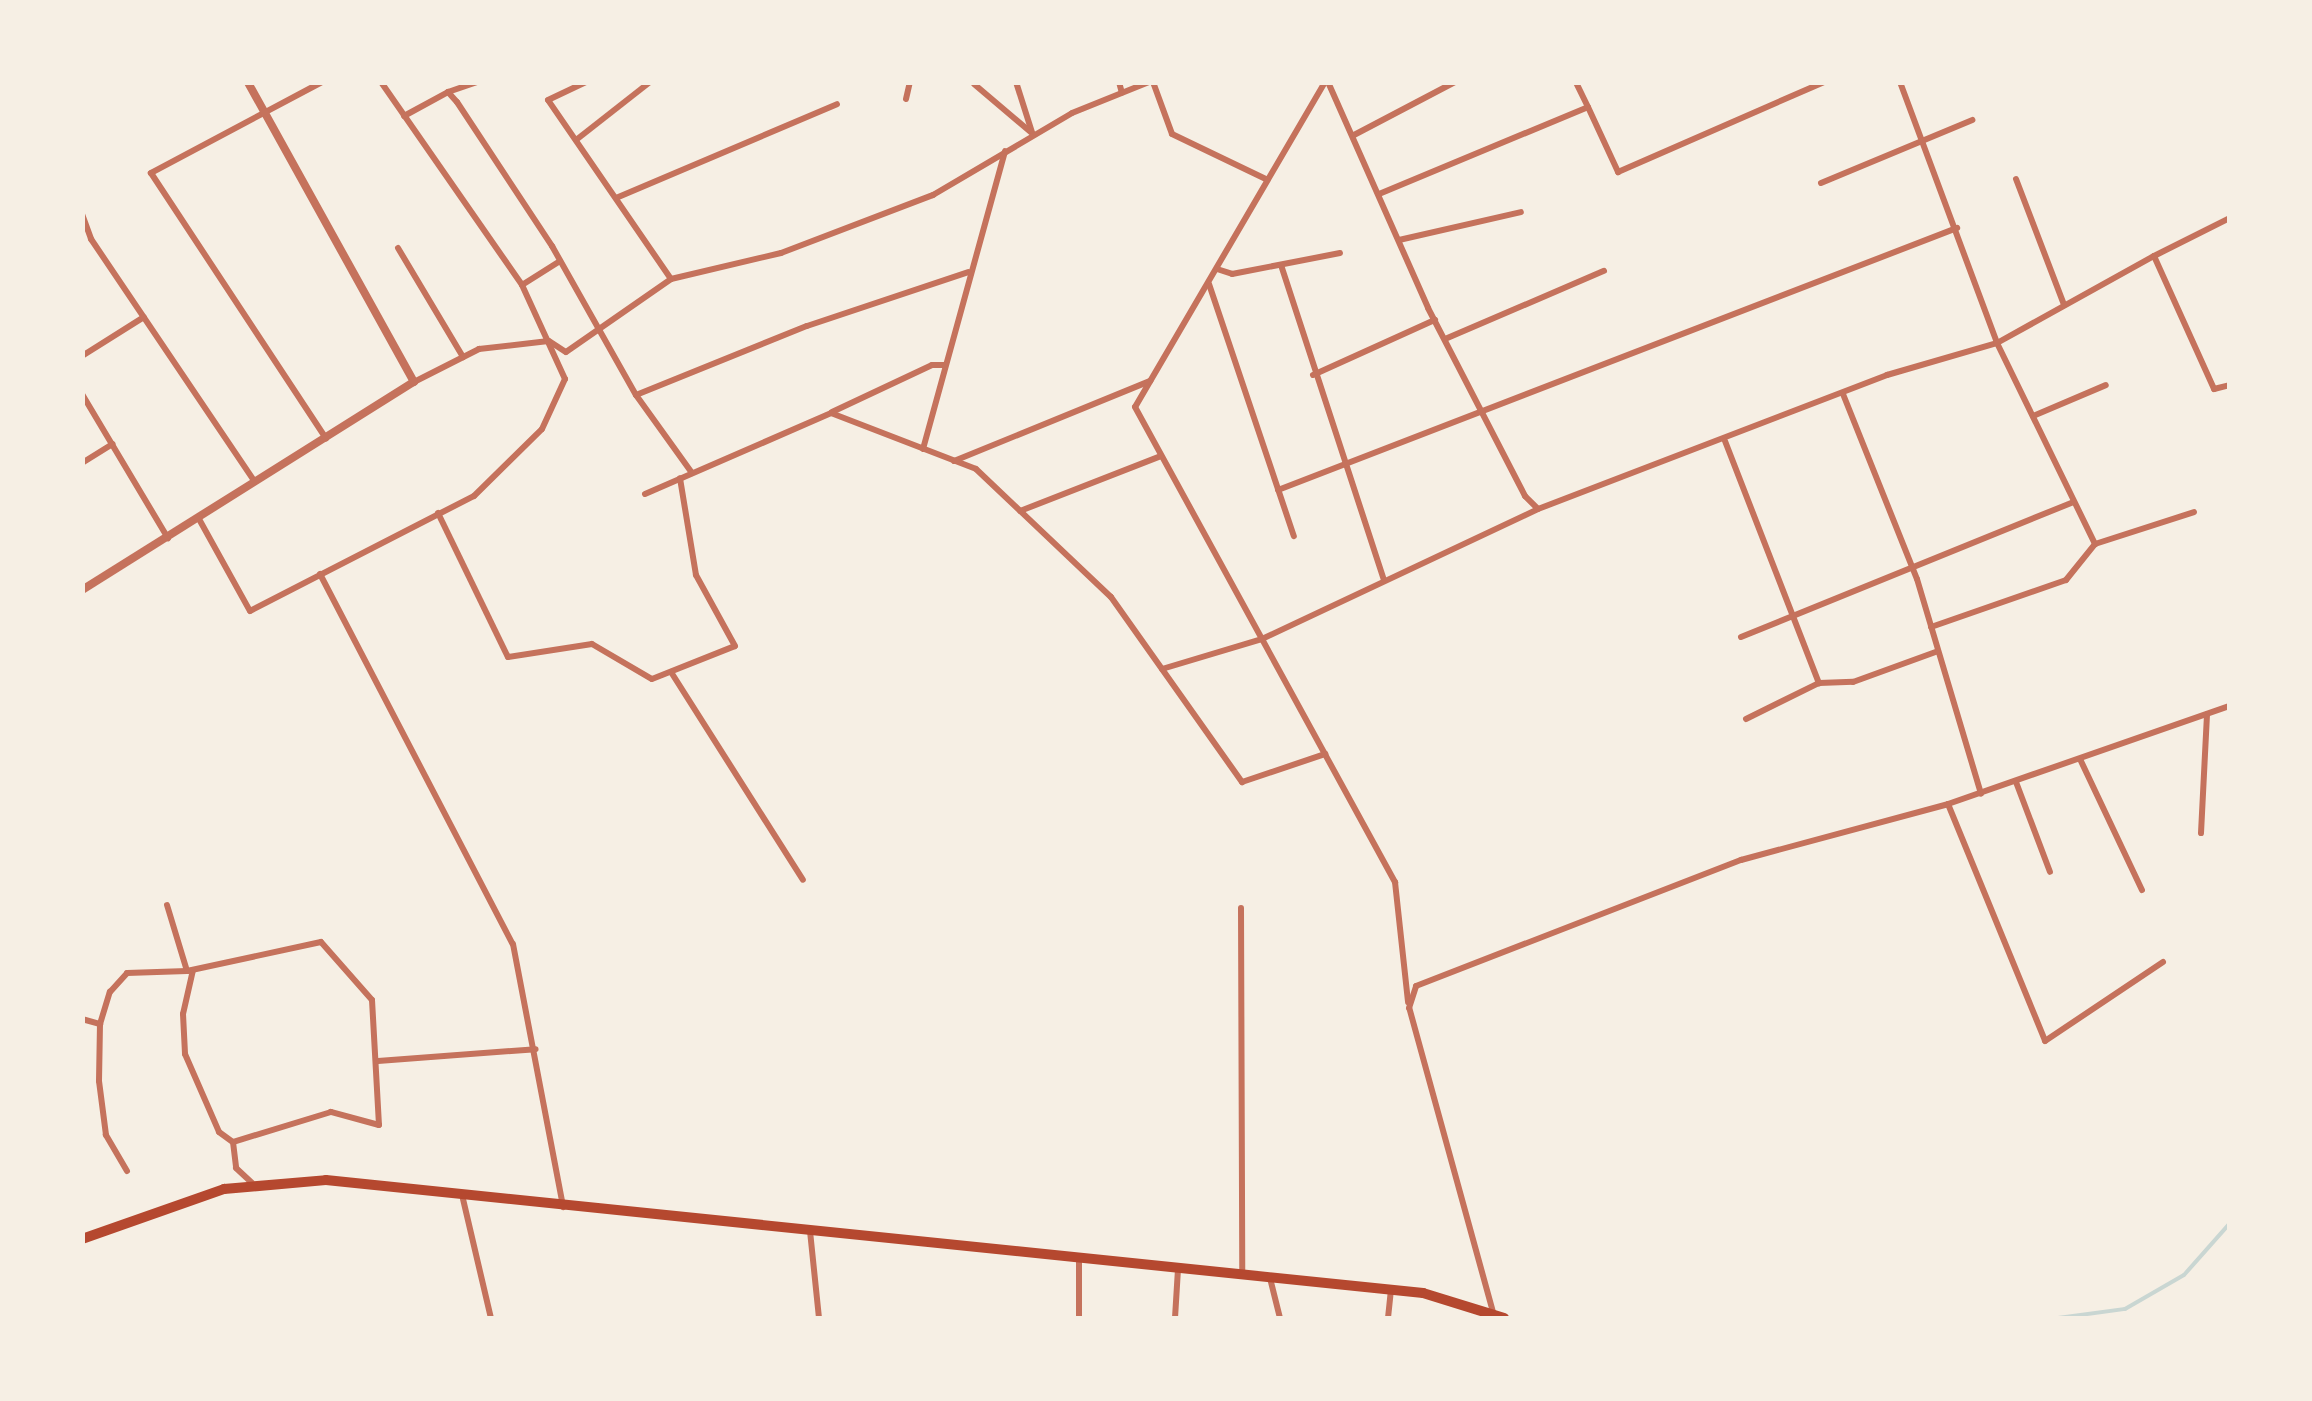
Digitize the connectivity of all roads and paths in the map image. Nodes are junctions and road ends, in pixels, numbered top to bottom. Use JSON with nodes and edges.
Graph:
{"nodes":[{"id":1,"x":248,"y":82,"type":"edge"},
{"id":2,"x":322,"y":82,"type":"edge"},
{"id":3,"x":380,"y":82,"type":"edge"},
{"id":4,"x":477,"y":82,"type":"edge"},
{"id":5,"x":586,"y":82,"type":"edge"},
{"id":6,"x":650,"y":82,"type":"edge"},
{"id":7,"x":910,"y":82,"type":"edge"},
{"id":8,"x":1016,"y":82,"type":"edge"},
{"id":9,"x":1119,"y":82,"type":"edge"},
{"id":10,"x":1151,"y":82,"type":"edge"},
{"id":11,"x":1326,"y":82,"type":"edge"},
{"id":12,"x":1455,"y":82,"type":"edge"},
{"id":13,"x":1576,"y":82,"type":"edge"},
{"id":14,"x":1824,"y":82,"type":"edge"},
{"id":15,"x":1900,"y":82,"type":"edge"},
{"id":16,"x":974,"y":84,"type":"edge"},
{"id":17,"x":448,"y":92,"type":"junction"},
{"id":18,"x":1122,"y":93,"type":"junction"},
{"id":19,"x":906,"y":99,"type":"dead end"},
{"id":20,"x":838,"y":104,"type":"dead end"},
{"id":21,"x":1588,"y":107,"type":"junction"},
{"id":22,"x":265,"y":113,"type":"junction"},
{"id":23,"x":404,"y":116,"type":"junction"},
{"id":24,"x":1972,"y":120,"type":"dead end"},
{"id":25,"x":1033,"y":134,"type":"junction"},
{"id":26,"x":1354,"y":135,"type":"junction"},
{"id":27,"x":576,"y":140,"type":"junction"},
{"id":28,"x":1925,"y":140,"type":"junction"},
{"id":29,"x":1005,"y":151,"type":"junction"},
{"id":30,"x":1266,"y":179,"type":"junction"},
{"id":31,"x":2016,"y":179,"type":"dead end"},
{"id":32,"x":1820,"y":183,"type":"dead end"},
{"id":33,"x":1380,"y":194,"type":"junction"},
{"id":34,"x":616,"y":198,"type":"junction"},
{"id":35,"x":1521,"y":212,"type":"dead end"},
{"id":36,"x":82,"y":214,"type":"edge"},
{"id":37,"x":2230,"y":218,"type":"edge"},
{"id":38,"x":1957,"y":228,"type":"junction"},
{"id":39,"x":1399,"y":240,"type":"junction"},
{"id":40,"x":398,"y":248,"type":"dead end"},
{"id":41,"x":1340,"y":253,"type":"dead end"},
{"id":42,"x":2154,"y":256,"type":"junction"},
{"id":43,"x":560,"y":261,"type":"junction"},
{"id":44,"x":1281,"y":265,"type":"junction"},
{"id":45,"x":1217,"y":268,"type":"junction"},
{"id":46,"x":1604,"y":271,"type":"dead end"},
{"id":47,"x":968,"y":272,"type":"junction"},
{"id":48,"x":671,"y":279,"type":"junction"},
{"id":49,"x":1208,"y":283,"type":"junction"},
{"id":50,"x":522,"y":285,"type":"junction"},
{"id":51,"x":2064,"y":305,"type":"junction"},
{"id":52,"x":144,"y":317,"type":"junction"},
{"id":53,"x":1435,"y":320,"type":"junction"},
{"id":54,"x":598,"y":327,"type":"junction"},
{"id":55,"x":1445,"y":339,"type":"junction"},
{"id":56,"x":550,"y":341,"type":"junction"},
{"id":57,"x":1997,"y":342,"type":"junction"},
{"id":58,"x":82,"y":356,"type":"edge"},
{"id":59,"x":463,"y":357,"type":"junction"},
{"id":60,"x":944,"y":365,"type":"junction"},
{"id":61,"x":1313,"y":375,"type":"junction"},
{"id":62,"x":1151,"y":380,"type":"junction"},
{"id":63,"x":414,"y":382,"type":"junction"},
{"id":64,"x":2230,"y":384,"type":"edge"},
{"id":65,"x":2106,"y":385,"type":"dead end"},
{"id":66,"x":82,"y":394,"type":"edge"},
{"id":67,"x":1843,"y":394,"type":"junction"},
{"id":68,"x":636,"y":395,"type":"junction"},
{"id":69,"x":1485,"y":411,"type":"junction"},
{"id":70,"x":831,"y":412,"type":"junction"},
{"id":71,"x":2033,"y":416,"type":"junction"},
{"id":72,"x":326,"y":438,"type":"junction"},
{"id":73,"x":1725,"y":441,"type":"junction"},
{"id":74,"x":112,"y":444,"type":"junction"},
{"id":75,"x":923,"y":448,"type":"junction"},
{"id":76,"x":1161,"y":456,"type":"junction"},
{"id":77,"x":954,"y":461,"type":"junction"},
{"id":78,"x":82,"y":462,"type":"edge"},
{"id":79,"x":1343,"y":469,"type":"junction"},
{"id":80,"x":692,"y":473,"type":"junction"},
{"id":81,"x":680,"y":478,"type":"junction"},
{"id":82,"x":256,"y":483,"type":"junction"},
{"id":83,"x":1278,"y":490,"type":"junction"},
{"id":84,"x":645,"y":494,"type":"dead end"},
{"id":85,"x":2074,"y":502,"type":"junction"},
{"id":86,"x":1538,"y":510,"type":"junction"},
{"id":87,"x":1020,"y":511,"type":"junction"},
{"id":88,"x":2194,"y":512,"type":"dead end"},
{"id":89,"x":438,"y":513,"type":"junction"},
{"id":90,"x":199,"y":519,"type":"junction"},
{"id":91,"x":1294,"y":536,"type":"dead end"},
{"id":92,"x":168,"y":538,"type":"junction"},
{"id":93,"x":2095,"y":544,"type":"junction"},
{"id":94,"x":1912,"y":567,"type":"junction"},
{"id":95,"x":320,"y":574,"type":"junction"},
{"id":96,"x":1384,"y":581,"type":"junction"},
{"id":97,"x":82,"y":590,"type":"edge"},
{"id":98,"x":1793,"y":615,"type":"junction"},
{"id":99,"x":1931,"y":627,"type":"junction"},
{"id":100,"x":1741,"y":636,"type":"dead end"},
{"id":101,"x":1262,"y":639,"type":"junction"},
{"id":102,"x":1938,"y":650,"type":"junction"},
{"id":103,"x":1162,"y":669,"type":"junction"},
{"id":104,"x":671,"y":672,"type":"junction"},
{"id":105,"x":1819,"y":683,"type":"junction"},
{"id":106,"x":2230,"y":706,"type":"edge"},
{"id":107,"x":2208,"y":714,"type":"junction"},
{"id":108,"x":1746,"y":718,"type":"dead end"},
{"id":109,"x":1325,"y":754,"type":"junction"},
{"id":110,"x":2080,"y":759,"type":"junction"},
{"id":111,"x":2016,"y":782,"type":"junction"},
{"id":112,"x":1981,"y":794,"type":"junction"},
{"id":113,"x":1948,"y":804,"type":"junction"},
{"id":114,"x":2201,"y":833,"type":"dead end"},
{"id":115,"x":2050,"y":872,"type":"dead end"},
{"id":116,"x":802,"y":880,"type":"dead end"},
{"id":117,"x":2142,"y":890,"type":"dead end"},
{"id":118,"x":167,"y":905,"type":"dead end"},
{"id":119,"x":1241,"y":908,"type":"dead end"},
{"id":120,"x":2163,"y":962,"type":"dead end"},
{"id":121,"x":190,"y":970,"type":"junction"},
{"id":122,"x":1409,"y":1008,"type":"junction"},
{"id":123,"x":82,"y":1019,"type":"edge"},
{"id":124,"x":100,"y":1024,"type":"junction"},
{"id":125,"x":536,"y":1049,"type":"junction"},
{"id":126,"x":378,"y":1062,"type":"junction"},
{"id":127,"x":233,"y":1142,"type":"junction"},
{"id":128,"x":127,"y":1171,"type":"dead end"},
{"id":129,"x":256,"y":1186,"type":"junction"},
{"id":130,"x":463,"y":1199,"type":"junction"},
{"id":131,"x":563,"y":1208,"type":"junction"},
{"id":132,"x":810,"y":1231,"type":"junction"},
{"id":133,"x":82,"y":1238,"type":"edge"},
{"id":134,"x":1078,"y":1257,"type":"junction"},
{"id":135,"x":1178,"y":1268,"type":"junction"},
{"id":136,"x":1242,"y":1274,"type":"junction"},
{"id":137,"x":1270,"y":1277,"type":"junction"},
{"id":138,"x":1391,"y":1290,"type":"junction"},
{"id":139,"x":1498,"y":1315,"type":"edge"},
{"id":140,"x":491,"y":1318,"type":"edge"},
{"id":141,"x":819,"y":1318,"type":"edge"},
{"id":142,"x":1078,"y":1318,"type":"edge"},
{"id":143,"x":1175,"y":1318,"type":"edge"},
{"id":144,"x":1280,"y":1318,"type":"edge"},
{"id":145,"x":1388,"y":1318,"type":"edge"}],
"edges":[{"from":1,"to":22,"type":"street"},
{"from":2,"to":22,"type":"street"},
{"from":3,"to":23,"type":"street"},
{"from":4,"to":17,"type":"street"},
{"from":5,"to":27,"type":"street"},
{"from":6,"to":27,"type":"street"},
{"from":7,"to":19,"type":"street"},
{"from":8,"to":25,"type":"street"},
{"from":9,"to":18,"type":"street"},
{"from":10,"to":18,"type":"street"},
{"from":10,"to":30,"type":"street"},
{"from":11,"to":26,"type":"street"},
{"from":11,"to":30,"type":"street"},
{"from":12,"to":26,"type":"street"},
{"from":13,"to":21,"type":"street"},
{"from":14,"to":21,"type":"street"},
{"from":15,"to":28,"type":"street"},
{"from":16,"to":25,"type":"street"},
{"from":17,"to":23,"type":"street"},
{"from":17,"to":43,"type":"street"},
{"from":18,"to":25,"type":"street"},
{"from":20,"to":34,"type":"street"},
{"from":21,"to":33,"type":"street"},
{"from":22,"to":63,"type":"street"},
{"from":22,"to":72,"type":"street"},
{"from":23,"to":50,"type":"street"},
{"from":24,"to":28,"type":"street"},
{"from":25,"to":29,"type":"street"},
{"from":26,"to":33,"type":"street"},
{"from":27,"to":34,"type":"street"},
{"from":28,"to":32,"type":"street"},
{"from":28,"to":38,"type":"street"},
{"from":29,"to":47,"type":"street"},
{"from":29,"to":48,"type":"street"},
{"from":30,"to":45,"type":"street"},
{"from":31,"to":51,"type":"street"},
{"from":33,"to":39,"type":"street"},
{"from":34,"to":48,"type":"street"},
{"from":35,"to":39,"type":"street"},
{"from":36,"to":52,"type":"street"},
{"from":37,"to":42,"type":"street"},
{"from":38,"to":57,"type":"street"},
{"from":38,"to":69,"type":"street"},
{"from":39,"to":53,"type":"street"},
{"from":40,"to":59,"type":"street"},
{"from":41,"to":44,"type":"street"},
{"from":42,"to":51,"type":"street"},
{"from":42,"to":64,"type":"street"},
{"from":43,"to":50,"type":"street"},
{"from":43,"to":54,"type":"street"},
{"from":44,"to":45,"type":"street"},
{"from":44,"to":61,"type":"street"},
{"from":45,"to":49,"type":"street"},
{"from":46,"to":55,"type":"street"},
{"from":47,"to":60,"type":"street"},
{"from":47,"to":68,"type":"street"},
{"from":48,"to":54,"type":"street"},
{"from":49,"to":62,"type":"street"},
{"from":49,"to":83,"type":"street"},
{"from":50,"to":56,"type":"street"},
{"from":51,"to":57,"type":"street"},
{"from":52,"to":58,"type":"street"},
{"from":52,"to":82,"type":"street"},
{"from":53,"to":55,"type":"street"},
{"from":53,"to":61,"type":"street"},
{"from":54,"to":56,"type":"street"},
{"from":54,"to":68,"type":"street"},
{"from":55,"to":69,"type":"street"},
{"from":56,"to":59,"type":"street"},
{"from":56,"to":89,"type":"street"},
{"from":57,"to":67,"type":"street"},
{"from":57,"to":71,"type":"street"},
{"from":59,"to":63,"type":"street"},
{"from":60,"to":70,"type":"street"},
{"from":60,"to":75,"type":"street"},
{"from":61,"to":79,"type":"street"},
{"from":62,"to":76,"type":"street"},
{"from":62,"to":77,"type":"street"},
{"from":63,"to":72,"type":"street"},
{"from":65,"to":71,"type":"street"},
{"from":66,"to":74,"type":"street"},
{"from":67,"to":73,"type":"street"},
{"from":67,"to":94,"type":"street"},
{"from":68,"to":80,"type":"street"},
{"from":69,"to":79,"type":"street"},
{"from":69,"to":86,"type":"street"},
{"from":70,"to":75,"type":"street"},
{"from":70,"to":80,"type":"street"},
{"from":71,"to":85,"type":"street"},
{"from":72,"to":82,"type":"street"},
{"from":73,"to":86,"type":"street"},
{"from":73,"to":98,"type":"street"},
{"from":74,"to":78,"type":"street"},
{"from":74,"to":92,"type":"street"},
{"from":75,"to":77,"type":"street"},
{"from":76,"to":87,"type":"street"},
{"from":76,"to":101,"type":"street"},
{"from":77,"to":87,"type":"street"},
{"from":79,"to":83,"type":"street"},
{"from":79,"to":96,"type":"street"},
{"from":80,"to":81,"type":"street"},
{"from":81,"to":84,"type":"street"},
{"from":81,"to":104,"type":"street"},
{"from":82,"to":90,"type":"street"},
{"from":83,"to":91,"type":"street"},
{"from":85,"to":93,"type":"street"},
{"from":85,"to":94,"type":"street"},
{"from":86,"to":96,"type":"street"},
{"from":87,"to":103,"type":"street"},
{"from":88,"to":93,"type":"street"},
{"from":89,"to":95,"type":"street"},
{"from":89,"to":104,"type":"street"},
{"from":90,"to":92,"type":"street"},
{"from":90,"to":95,"type":"street"},
{"from":92,"to":97,"type":"street"},
{"from":93,"to":99,"type":"street"},
{"from":94,"to":98,"type":"street"},
{"from":94,"to":99,"type":"street"},
{"from":95,"to":125,"type":"street"},
{"from":96,"to":101,"type":"street"},
{"from":98,"to":100,"type":"street"},
{"from":98,"to":105,"type":"street"},
{"from":99,"to":102,"type":"street"},
{"from":101,"to":103,"type":"street"},
{"from":101,"to":109,"type":"street"},
{"from":102,"to":105,"type":"street"},
{"from":102,"to":112,"type":"street"},
{"from":103,"to":109,"type":"street"},
{"from":104,"to":116,"type":"street"},
{"from":105,"to":108,"type":"street"},
{"from":106,"to":107,"type":"street"},
{"from":107,"to":110,"type":"street"},
{"from":107,"to":114,"type":"street"},
{"from":109,"to":122,"type":"street"},
{"from":110,"to":111,"type":"street"},
{"from":110,"to":117,"type":"street"},
{"from":111,"to":112,"type":"street"},
{"from":111,"to":115,"type":"street"},
{"from":112,"to":113,"type":"street"},
{"from":113,"to":120,"type":"street"},
{"from":113,"to":122,"type":"street"},
{"from":118,"to":121,"type":"street"},
{"from":119,"to":136,"type":"street"},
{"from":121,"to":124,"type":"street"},
{"from":121,"to":126,"type":"street"},
{"from":121,"to":127,"type":"street"},
{"from":122,"to":139,"type":"street"},
{"from":123,"to":124,"type":"street"},
{"from":124,"to":128,"type":"street"},
{"from":125,"to":126,"type":"street"},
{"from":125,"to":131,"type":"street"},
{"from":126,"to":127,"type":"street"},
{"from":127,"to":129,"type":"street"},
{"from":129,"to":130,"type":"highway"},
{"from":129,"to":133,"type":"highway"},
{"from":130,"to":131,"type":"highway"},
{"from":130,"to":140,"type":"street"},
{"from":131,"to":132,"type":"highway"},
{"from":132,"to":134,"type":"highway"},
{"from":132,"to":141,"type":"street"},
{"from":134,"to":135,"type":"highway"},
{"from":134,"to":142,"type":"street"},
{"from":135,"to":136,"type":"highway"},
{"from":135,"to":143,"type":"street"},
{"from":136,"to":137,"type":"highway"},
{"from":137,"to":138,"type":"highway"},
{"from":137,"to":144,"type":"street"},
{"from":138,"to":139,"type":"highway"},
{"from":138,"to":145,"type":"street"}]}
